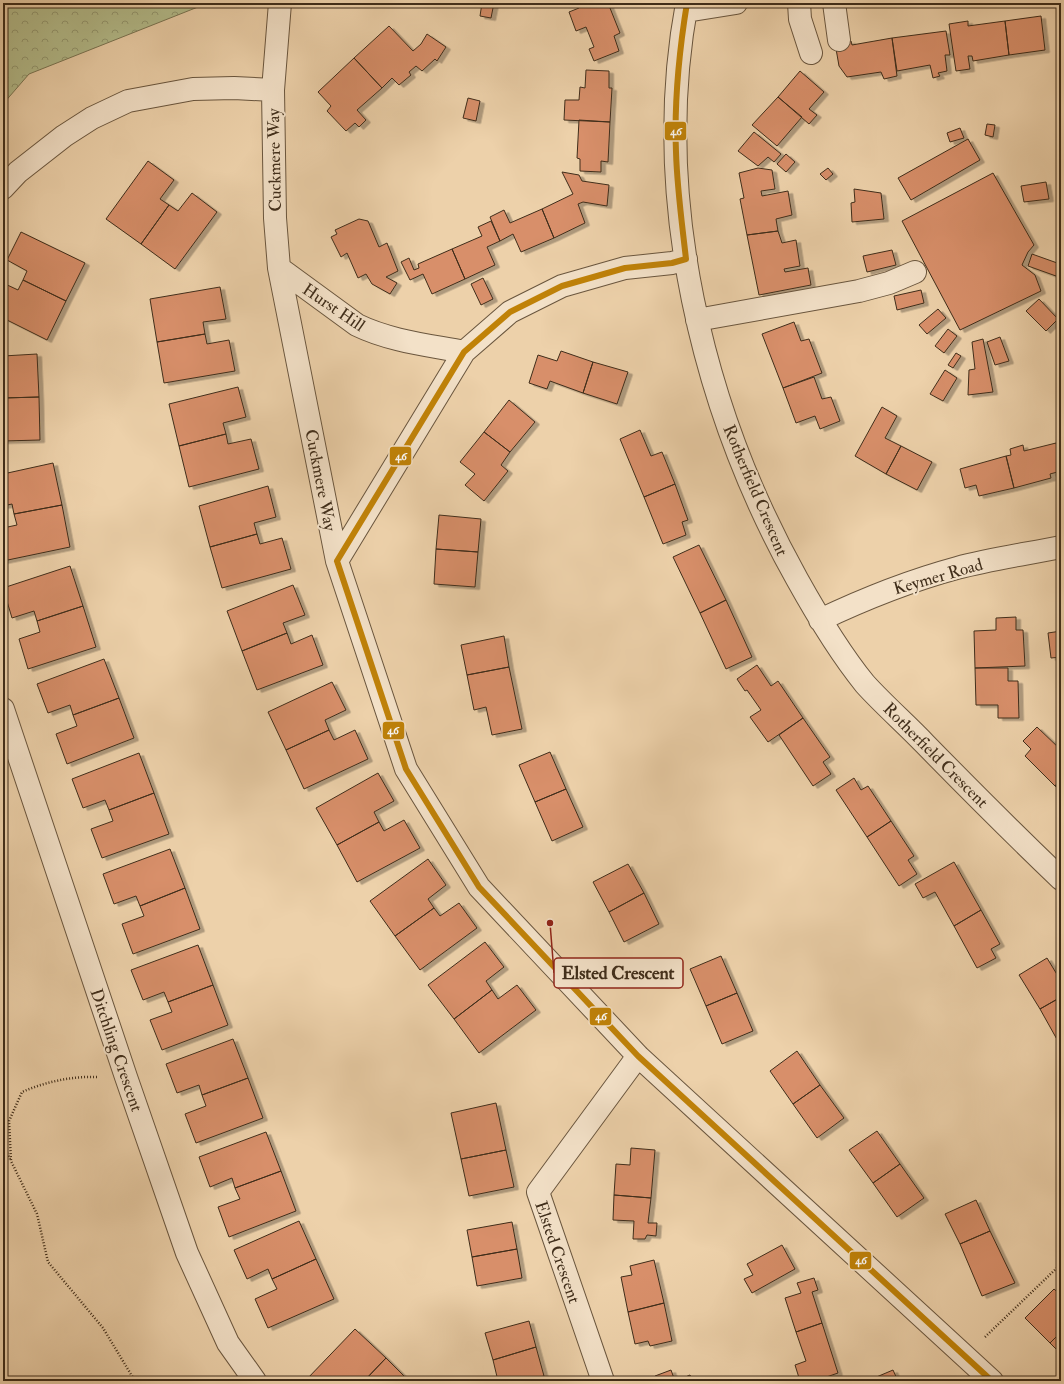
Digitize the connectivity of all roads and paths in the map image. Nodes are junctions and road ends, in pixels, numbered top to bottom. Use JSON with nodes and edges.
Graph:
{"nodes":[{"id":1,"x":280,"y":3,"type":"edge"},
{"id":2,"x":736,"y":3,"type":"edge"},
{"id":3,"x":798,"y":3,"type":"edge"},
{"id":4,"x":834,"y":3,"type":"edge"},
{"id":5,"x":686,"y":7,"type":"edge"},
{"id":6,"x":839,"y":40,"type":"dead end"},
{"id":7,"x":811,"y":53,"type":"dead end"},
{"id":8,"x":273,"y":90,"type":"junction"},
{"id":9,"x":3,"y":188,"type":"edge"},
{"id":10,"x":686,"y":259,"type":"junction"},
{"id":11,"x":279,"y":268,"type":"junction"},
{"id":12,"x":916,"y":272,"type":"dead end"},
{"id":13,"x":697,"y":320,"type":"junction"},
{"id":14,"x":464,"y":352,"type":"junction"},
{"id":15,"x":1061,"y":547,"type":"edge"},
{"id":16,"x":337,"y":561,"type":"junction"},
{"id":17,"x":820,"y":620,"type":"junction"},
{"id":18,"x":3,"y":709,"type":"edge"},
{"id":19,"x":1061,"y":879,"type":"edge"},
{"id":20,"x":638,"y":1056,"type":"junction"},
{"id":21,"x":126,"y":1077,"type":"junction"},
{"id":22,"x":3,"y":1145,"type":"edge"},
{"id":23,"x":11,"y":1161,"type":"junction"},
{"id":24,"x":1061,"y":1264,"type":"edge"},
{"id":25,"x":965,"y":1357,"type":"junction"},
{"id":26,"x":135,"y":1381,"type":"edge"},
{"id":27,"x":255,"y":1381,"type":"edge"},
{"id":28,"x":603,"y":1381,"type":"edge"},
{"id":29,"x":992,"y":1381,"type":"edge"}],
"edges":[{"from":1,"to":8,"type":"street","name":"Cuckmere Way"},
{"from":2,"to":5,"type":"street"},
{"from":3,"to":7,"type":"street"},
{"from":4,"to":6,"type":"street"},
{"from":5,"to":10,"type":"street","name":"Rotherfield Crescent"},
{"from":8,"to":9,"type":"street"},
{"from":8,"to":11,"type":"street","name":"Cuckmere Way"},
{"from":10,"to":13,"type":"street","name":"Rotherfield Crescent"},
{"from":10,"to":14,"type":"street"},
{"from":11,"to":14,"type":"street","name":"Hurst Hill"},
{"from":11,"to":16,"type":"street","name":"Cuckmere Way"},
{"from":12,"to":13,"type":"street"},
{"from":13,"to":17,"type":"street","name":"Rotherfield Crescent"},
{"from":14,"to":16,"type":"street"},
{"from":15,"to":17,"type":"street","name":"Keymer Road"},
{"from":16,"to":20,"type":"street","name":"Cuckmere Way"},
{"from":17,"to":19,"type":"street","name":"Rotherfield Crescent"},
{"from":18,"to":21,"type":"street","name":"Ditchling Crescent"},
{"from":20,"to":25,"type":"street","name":"Cuckmere Way"},
{"from":20,"to":28,"type":"street","name":"Elsted Crescent"},
{"from":21,"to":23,"type":"path"},
{"from":21,"to":27,"type":"street","name":"Ditchling Crescent"},
{"from":22,"to":23,"type":"path"},
{"from":23,"to":26,"type":"path"},
{"from":24,"to":25,"type":"path"},
{"from":25,"to":29,"type":"street","name":"Cuckmere Way"}]}
